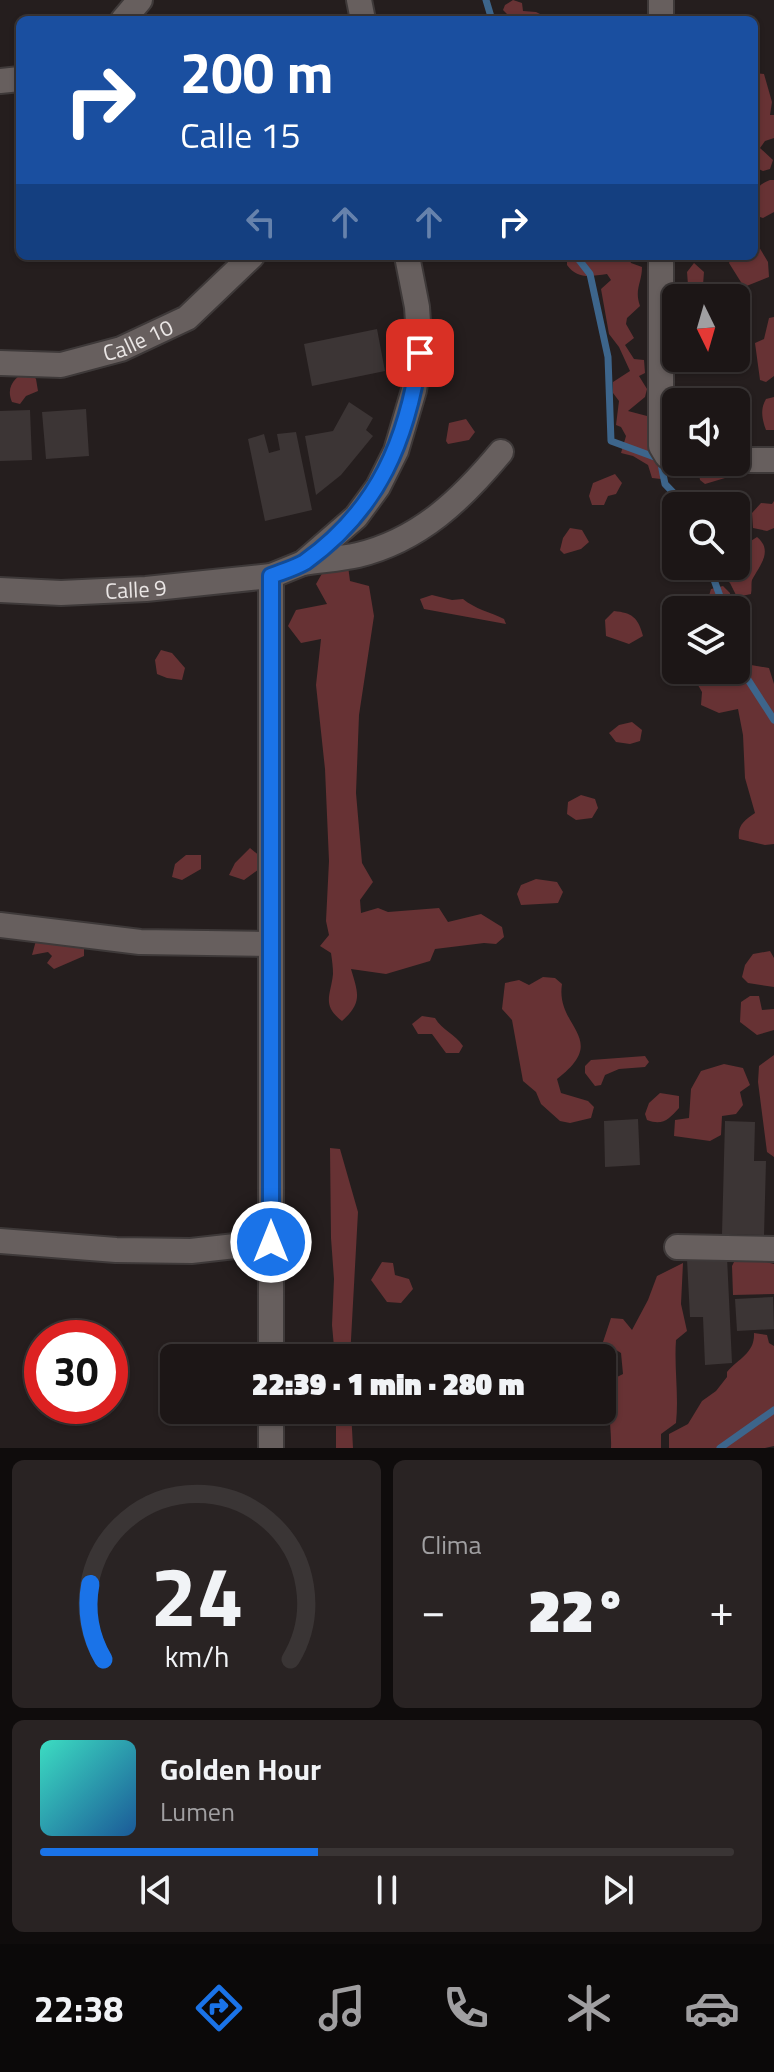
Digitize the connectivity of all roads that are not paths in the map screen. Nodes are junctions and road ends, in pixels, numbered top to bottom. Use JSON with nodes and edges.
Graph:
{"nodes":[{"id":1,"x":140,"y":0,"type":"edge"},
{"id":2,"x":126,"y":16,"type":"edge"},
{"id":3,"x":248,"y":260,"type":"edge"},
{"id":4,"x":408,"y":260,"type":"edge"},
{"id":5,"x":661,"y":260,"type":"edge"},
{"id":6,"x":0,"y":363,"type":"edge"},
{"id":7,"x":662,"y":448,"type":"edge"},
{"id":8,"x":501,"y":452,"type":"dead end"},
{"id":9,"x":750,"y":460,"type":"edge"},
{"id":10,"x":774,"y":460,"type":"edge"},
{"id":11,"x":303,"y":563,"type":"junction"},
{"id":12,"x":271,"y":576,"type":"junction"},
{"id":13,"x":0,"y":590,"type":"edge"},
{"id":14,"x":0,"y":925,"type":"edge"},
{"id":15,"x":269,"y":944,"type":"junction"},
{"id":16,"x":0,"y":1241,"type":"edge"},
{"id":17,"x":271,"y":1242,"type":"junction"},
{"id":18,"x":677,"y":1247,"type":"dead end"},
{"id":19,"x":774,"y":1249,"type":"edge"},
{"id":20,"x":271,"y":1344,"type":"edge"},
{"id":21,"x":271,"y":1424,"type":"edge"},
{"id":22,"x":271,"y":1448,"type":"edge"}],
"edges":[{"from":1,"to":2,"type":"street"},
{"from":3,"to":6,"type":"street","name":"Calle 10"},
{"from":4,"to":11,"type":"street"},
{"from":5,"to":7,"type":"street"},
{"from":8,"to":11,"type":"street"},
{"from":9,"to":10,"type":"street"},
{"from":11,"to":12,"type":"street","name":"Calle 9"},
{"from":12,"to":13,"type":"street","name":"Calle 9"},
{"from":12,"to":15,"type":"street"},
{"from":14,"to":15,"type":"street"},
{"from":15,"to":17,"type":"street"},
{"from":16,"to":17,"type":"street"},
{"from":17,"to":20,"type":"street"},
{"from":18,"to":19,"type":"street"},
{"from":21,"to":22,"type":"street"}]}
